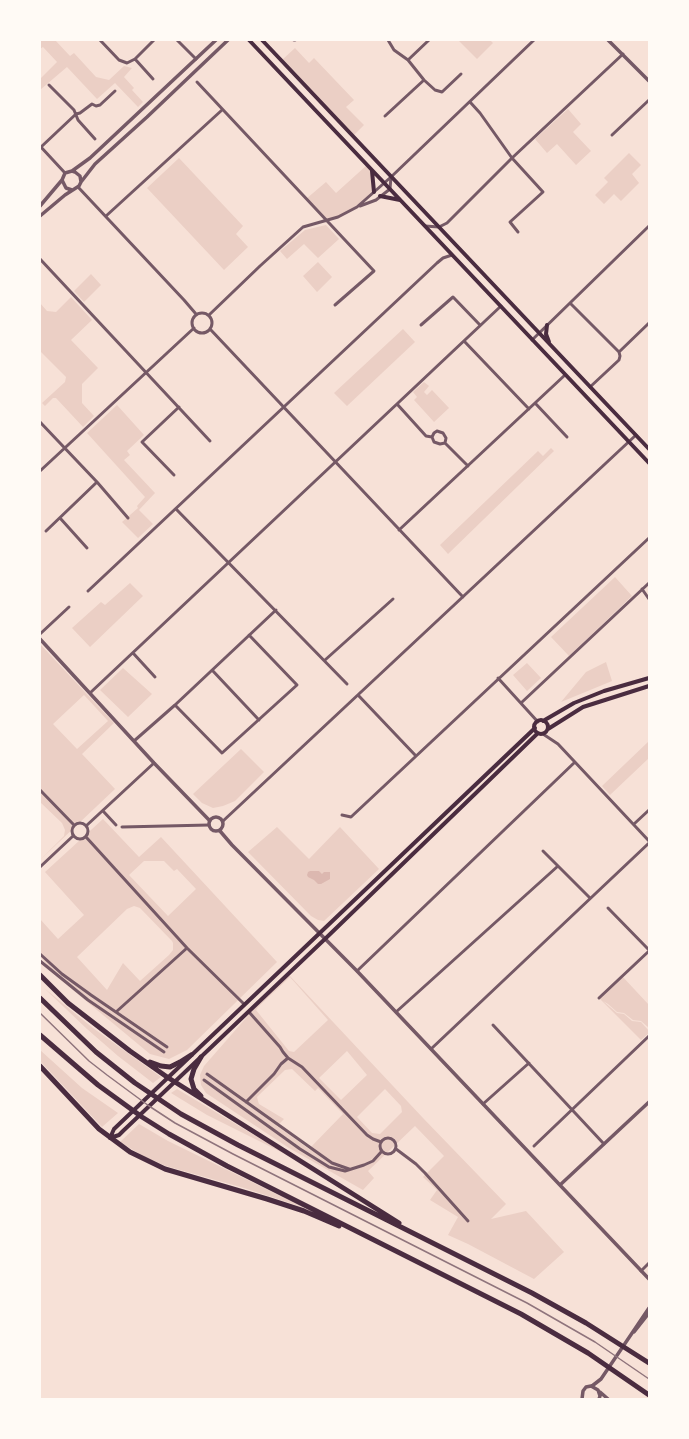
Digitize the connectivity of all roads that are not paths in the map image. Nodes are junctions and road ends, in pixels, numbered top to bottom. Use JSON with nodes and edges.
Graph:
{"nodes":[{"id":1,"x":100,"y":40,"type":"edge"},
{"id":2,"x":154,"y":40,"type":"edge"},
{"id":3,"x":177,"y":40,"type":"edge"},
{"id":4,"x":216,"y":40,"type":"edge"},
{"id":5,"x":228,"y":40,"type":"edge"},
{"id":6,"x":262,"y":40,"type":"edge"},
{"id":7,"x":388,"y":40,"type":"edge"},
{"id":8,"x":429,"y":40,"type":"edge"},
{"id":9,"x":534,"y":40,"type":"edge"},
{"id":10,"x":608,"y":40,"type":"edge"},
{"id":11,"x":249,"y":41,"type":"edge"},
{"id":12,"x":623,"y":54,"type":"junction"},
{"id":13,"x":135,"y":59,"type":"junction"},
{"id":14,"x":196,"y":59,"type":"junction"},
{"id":15,"x":408,"y":60,"type":"junction"},
{"id":16,"x":461,"y":74,"type":"dead end"},
{"id":17,"x":153,"y":79,"type":"dead end"},
{"id":18,"x":424,"y":80,"type":"junction"},
{"id":19,"x":649,"y":81,"type":"edge"},
{"id":20,"x":197,"y":82,"type":"dead end"},
{"id":21,"x":49,"y":85,"type":"dead end"},
{"id":22,"x":115,"y":91,"type":"dead end"},
{"id":23,"x":649,"y":100,"type":"edge"},
{"id":24,"x":470,"y":102,"type":"junction"},
{"id":25,"x":222,"y":110,"type":"junction"},
{"id":26,"x":76,"y":114,"type":"junction"},
{"id":27,"x":386,"y":116,"type":"dead end"},
{"id":28,"x":612,"y":136,"type":"dead end"},
{"id":29,"x":95,"y":138,"type":"dead end"},
{"id":30,"x":41,"y":149,"type":"edge"},
{"id":31,"x":512,"y":158,"type":"junction"},
{"id":32,"x":372,"y":170,"type":"junction"},
{"id":33,"x":72,"y":171,"type":"junction"},
{"id":34,"x":66,"y":173,"type":"junction"},
{"id":35,"x":392,"y":177,"type":"junction"},
{"id":36,"x":62,"y":180,"type":"junction"},
{"id":37,"x":81,"y":182,"type":"junction"},
{"id":38,"x":384,"y":183,"type":"junction"},
{"id":39,"x":78,"y":187,"type":"junction"},
{"id":40,"x":390,"y":189,"type":"junction"},
{"id":41,"x":72,"y":190,"type":"junction"},
{"id":42,"x":374,"y":192,"type":"junction"},
{"id":43,"x":380,"y":196,"type":"junction"},
{"id":44,"x":401,"y":201,"type":"junction"},
{"id":45,"x":40,"y":206,"type":"edge"},
{"id":46,"x":357,"y":207,"type":"junction"},
{"id":47,"x":40,"y":216,"type":"edge"},
{"id":48,"x":106,"y":216,"type":"junction"},
{"id":49,"x":327,"y":221,"type":"junction"},
{"id":50,"x":425,"y":226,"type":"junction"},
{"id":51,"x":649,"y":226,"type":"edge"},
{"id":52,"x":439,"y":227,"type":"junction"},
{"id":53,"x":518,"y":232,"type":"dead end"},
{"id":54,"x":452,"y":255,"type":"junction"},
{"id":55,"x":40,"y":259,"type":"edge"},
{"id":56,"x":570,"y":303,"type":"junction"},
{"id":57,"x":335,"y":305,"type":"dead end"},
{"id":58,"x":501,"y":306,"type":"junction"},
{"id":59,"x":196,"y":314,"type":"junction"},
{"id":60,"x":209,"y":315,"type":"junction"},
{"id":61,"x":649,"y":322,"type":"edge"},
{"id":62,"x":421,"y":325,"type":"dead end"},
{"id":63,"x":480,"y":325,"type":"junction"},
{"id":64,"x":547,"y":325,"type":"junction"},
{"id":65,"x":194,"y":328,"type":"junction"},
{"id":66,"x":210,"y":329,"type":"junction"},
{"id":67,"x":539,"y":333,"type":"junction"},
{"id":68,"x":532,"y":340,"type":"junction"},
{"id":69,"x":464,"y":341,"type":"junction"},
{"id":70,"x":551,"y":346,"type":"junction"},
{"id":71,"x":618,"y":352,"type":"junction"},
{"id":72,"x":146,"y":372,"type":"junction"},
{"id":73,"x":566,"y":375,"type":"junction"},
{"id":74,"x":590,"y":387,"type":"junction"},
{"id":75,"x":535,"y":403,"type":"junction"},
{"id":76,"x":397,"y":404,"type":"junction"},
{"id":77,"x":179,"y":407,"type":"junction"},
{"id":78,"x":284,"y":407,"type":"junction"},
{"id":79,"x":529,"y":409,"type":"junction"},
{"id":80,"x":40,"y":422,"type":"edge"},
{"id":81,"x":636,"y":435,"type":"junction"},
{"id":82,"x":432,"y":437,"type":"junction"},
{"id":83,"x":567,"y":437,"type":"dead end"},
{"id":84,"x":210,"y":441,"type":"dead end"},
{"id":85,"x":629,"y":442,"type":"junction"},
{"id":86,"x":445,"y":443,"type":"junction"},
{"id":87,"x":64,"y":447,"type":"junction"},
{"id":88,"x":649,"y":449,"type":"edge"},
{"id":89,"x":336,"y":462,"type":"junction"},
{"id":90,"x":649,"y":463,"type":"edge"},
{"id":91,"x":468,"y":466,"type":"junction"},
{"id":92,"x":40,"y":471,"type":"edge"},
{"id":93,"x":174,"y":475,"type":"dead end"},
{"id":94,"x":97,"y":482,"type":"junction"},
{"id":95,"x":176,"y":509,"type":"junction"},
{"id":96,"x":60,"y":518,"type":"junction"},
{"id":97,"x":128,"y":518,"type":"dead end"},
{"id":98,"x":400,"y":530,"type":"junction"},
{"id":99,"x":46,"y":532,"type":"dead end"},
{"id":100,"x":649,"y":538,"type":"edge"},
{"id":101,"x":87,"y":548,"type":"dead end"},
{"id":102,"x":228,"y":563,"type":"junction"},
{"id":103,"x":649,"y":583,"type":"edge"},
{"id":104,"x":642,"y":589,"type":"junction"},
{"id":105,"x":88,"y":591,"type":"dead end"},
{"id":106,"x":463,"y":597,"type":"junction"},
{"id":107,"x":393,"y":599,"type":"dead end"},
{"id":108,"x":649,"y":600,"type":"edge"},
{"id":109,"x":69,"y":607,"type":"dead end"},
{"id":110,"x":276,"y":610,"type":"junction"},
{"id":111,"x":40,"y":634,"type":"edge"},
{"id":112,"x":249,"y":635,"type":"junction"},
{"id":113,"x":40,"y":639,"type":"edge"},
{"id":114,"x":133,"y":653,"type":"junction"},
{"id":115,"x":325,"y":660,"type":"junction"},
{"id":116,"x":212,"y":670,"type":"junction"},
{"id":117,"x":155,"y":677,"type":"dead end"},
{"id":118,"x":498,"y":678,"type":"junction"},
{"id":119,"x":649,"y":678,"type":"edge"},
{"id":120,"x":347,"y":684,"type":"dead end"},
{"id":121,"x":649,"y":686,"type":"edge"},
{"id":122,"x":90,"y":693,"type":"junction"},
{"id":123,"x":358,"y":695,"type":"junction"},
{"id":124,"x":521,"y":703,"type":"junction"},
{"id":125,"x":175,"y":705,"type":"junction"},
{"id":126,"x":259,"y":720,"type":"junction"},
{"id":127,"x":543,"y":721,"type":"junction"},
{"id":128,"x":538,"y":722,"type":"junction"},
{"id":129,"x":535,"y":728,"type":"junction"},
{"id":130,"x":548,"y":729,"type":"junction"},
{"id":131,"x":541,"y":734,"type":"junction"},
{"id":132,"x":134,"y":741,"type":"junction"},
{"id":133,"x":416,"y":756,"type":"junction"},
{"id":134,"x":575,"y":762,"type":"junction"},
{"id":135,"x":154,"y":763,"type":"junction"},
{"id":136,"x":40,"y":790,"type":"edge"},
{"id":137,"x":649,"y":810,"type":"edge"},
{"id":138,"x":102,"y":811,"type":"junction"},
{"id":139,"x":342,"y":815,"type":"dead end"},
{"id":140,"x":223,"y":821,"type":"junction"},
{"id":141,"x":209,"y":823,"type":"junction"},
{"id":142,"x":634,"y":824,"type":"junction"},
{"id":143,"x":74,"y":825,"type":"junction"},
{"id":144,"x":116,"y":825,"type":"dead end"},
{"id":145,"x":86,"y":826,"type":"junction"},
{"id":146,"x":122,"y":827,"type":"dead end"},
{"id":147,"x":220,"y":830,"type":"junction"},
{"id":148,"x":73,"y":836,"type":"junction"},
{"id":149,"x":86,"y":837,"type":"junction"},
{"id":150,"x":649,"y":842,"type":"edge"},
{"id":151,"x":543,"y":851,"type":"dead end"},
{"id":152,"x":558,"y":866,"type":"junction"},
{"id":153,"x":40,"y":867,"type":"edge"},
{"id":154,"x":590,"y":898,"type":"junction"},
{"id":155,"x":608,"y":908,"type":"dead end"},
{"id":156,"x":320,"y":932,"type":"junction"},
{"id":157,"x":326,"y":938,"type":"junction"},
{"id":158,"x":187,"y":948,"type":"junction"},
{"id":159,"x":649,"y":950,"type":"edge"},
{"id":160,"x":40,"y":954,"type":"edge"},
{"id":161,"x":40,"y":961,"type":"edge"},
{"id":162,"x":357,"y":971,"type":"junction"},
{"id":163,"x":40,"y":976,"type":"edge"},
{"id":164,"x":40,"y":998,"type":"edge"},
{"id":165,"x":598,"y":998,"type":"dead end"},
{"id":166,"x":244,"y":1004,"type":"junction"},
{"id":167,"x":116,"y":1012,"type":"junction"},
{"id":168,"x":249,"y":1012,"type":"junction"},
{"id":169,"x":396,"y":1012,"type":"junction"},
{"id":170,"x":493,"y":1025,"type":"dead end"},
{"id":171,"x":40,"y":1035,"type":"edge"},
{"id":172,"x":649,"y":1036,"type":"edge"},
{"id":173,"x":167,"y":1047,"type":"dead end"},
{"id":174,"x":430,"y":1048,"type":"junction"},
{"id":175,"x":130,"y":1051,"type":"junction"},
{"id":176,"x":164,"y":1052,"type":"dead end"},
{"id":177,"x":191,"y":1055,"type":"junction"},
{"id":178,"x":201,"y":1057,"type":"junction"},
{"id":179,"x":288,"y":1058,"type":"junction"},
{"id":180,"x":529,"y":1063,"type":"junction"},
{"id":181,"x":40,"y":1066,"type":"edge"},
{"id":182,"x":207,"y":1074,"type":"dead end"},
{"id":183,"x":166,"y":1079,"type":"junction"},
{"id":184,"x":204,"y":1080,"type":"dead end"},
{"id":185,"x":173,"y":1084,"type":"junction"},
{"id":186,"x":246,"y":1102,"type":"junction"},
{"id":187,"x":649,"y":1102,"type":"edge"},
{"id":188,"x":483,"y":1104,"type":"junction"},
{"id":189,"x":218,"y":1109,"type":"junction"},
{"id":190,"x":572,"y":1110,"type":"junction"},
{"id":191,"x":110,"y":1138,"type":"junction"},
{"id":192,"x":381,"y":1142,"type":"junction"},
{"id":193,"x":604,"y":1144,"type":"junction"},
{"id":194,"x":534,"y":1146,"type":"dead end"},
{"id":195,"x":396,"y":1149,"type":"junction"},
{"id":196,"x":382,"y":1151,"type":"junction"},
{"id":197,"x":355,"y":1168,"type":"junction"},
{"id":198,"x":560,"y":1185,"type":"junction"},
{"id":199,"x":468,"y":1221,"type":"dead end"},
{"id":200,"x":427,"y":1240,"type":"junction"},
{"id":201,"x":649,"y":1263,"type":"edge"},
{"id":202,"x":641,"y":1271,"type":"junction"},
{"id":203,"x":449,"y":1278,"type":"junction"},
{"id":204,"x":649,"y":1279,"type":"edge"},
{"id":205,"x":649,"y":1308,"type":"edge"},
{"id":206,"x":649,"y":1314,"type":"edge"},
{"id":207,"x":632,"y":1334,"type":"junction"},
{"id":208,"x":612,"y":1339,"type":"junction"},
{"id":209,"x":588,"y":1353,"type":"junction"},
{"id":210,"x":649,"y":1362,"type":"edge"},
{"id":211,"x":649,"y":1366,"type":"edge"},
{"id":212,"x":601,"y":1379,"type":"junction"},
{"id":213,"x":592,"y":1386,"type":"junction"},
{"id":214,"x":599,"y":1392,"type":"junction"},
{"id":215,"x":649,"y":1395,"type":"edge"},
{"id":216,"x":582,"y":1399,"type":"edge"},
{"id":217,"x":599,"y":1399,"type":"edge"},
{"id":218,"x":608,"y":1399,"type":"edge"},
{"id":219,"x":649,"y":1399,"type":"edge"}],
"edges":[{"from":1,"to":13,"type":"street"},
{"from":2,"to":13,"type":"street"},
{"from":3,"to":14,"type":"street"},
{"from":4,"to":14,"type":"street"},
{"from":5,"to":37,"type":"street"},
{"from":6,"to":35,"type":"main road"},
{"from":7,"to":15,"type":"street"},
{"from":8,"to":15,"type":"street"},
{"from":9,"to":24,"type":"street"},
{"from":10,"to":12,"type":"street"},
{"from":11,"to":32,"type":"main road"},
{"from":12,"to":19,"type":"street"},
{"from":12,"to":31,"type":"street"},
{"from":13,"to":17,"type":"street"},
{"from":14,"to":33,"type":"street"},
{"from":15,"to":18,"type":"street"},
{"from":16,"to":18,"type":"street"},
{"from":18,"to":27,"type":"street"},
{"from":20,"to":25,"type":"street"},
{"from":21,"to":26,"type":"street"},
{"from":22,"to":26,"type":"street"},
{"from":23,"to":28,"type":"street"},
{"from":24,"to":31,"type":"street"},
{"from":24,"to":35,"type":"street"},
{"from":25,"to":48,"type":"street"},
{"from":25,"to":49,"type":"street"},
{"from":26,"to":29,"type":"street"},
{"from":26,"to":30,"type":"street"},
{"from":30,"to":34,"type":"street"},
{"from":31,"to":52,"type":"street"},
{"from":31,"to":53,"type":"street"},
{"from":32,"to":38,"type":"main road"},
{"from":32,"to":42,"type":"main road"},
{"from":33,"to":34,"type":"street"},
{"from":33,"to":37,"type":"street"},
{"from":34,"to":36,"type":"street"},
{"from":35,"to":38,"type":"street"},
{"from":35,"to":40,"type":"street"},
{"from":35,"to":52,"type":"main road"},
{"from":36,"to":41,"type":"street"},
{"from":36,"to":45,"type":"street"},
{"from":37,"to":39,"type":"street"},
{"from":38,"to":40,"type":"main road"},
{"from":38,"to":42,"type":"street"},
{"from":39,"to":41,"type":"street"},
{"from":39,"to":48,"type":"street"},
{"from":40,"to":43,"type":"street"},
{"from":40,"to":44,"type":"main road"},
{"from":41,"to":47,"type":"street"},
{"from":42,"to":46,"type":"street"},
{"from":43,"to":44,"type":"main road"},
{"from":43,"to":46,"type":"street"},
{"from":44,"to":50,"type":"main road"},
{"from":46,"to":49,"type":"street"},
{"from":48,"to":59,"type":"street"},
{"from":49,"to":57,"type":"street"},
{"from":49,"to":60,"type":"street"},
{"from":50,"to":52,"type":"street"},
{"from":50,"to":54,"type":"main road"},
{"from":51,"to":56,"type":"street"},
{"from":52,"to":67,"type":"main road"},
{"from":54,"to":58,"type":"main road"},
{"from":54,"to":78,"type":"street"},
{"from":55,"to":72,"type":"street"},
{"from":56,"to":64,"type":"street"},
{"from":56,"to":71,"type":"street"},
{"from":58,"to":63,"type":"street"},
{"from":58,"to":68,"type":"main road"},
{"from":59,"to":60,"type":"street"},
{"from":59,"to":65,"type":"street"},
{"from":60,"to":66,"type":"street"},
{"from":61,"to":71,"type":"street"},
{"from":62,"to":63,"type":"street"},
{"from":63,"to":69,"type":"street"},
{"from":64,"to":67,"type":"street"},
{"from":64,"to":70,"type":"main road"},
{"from":65,"to":66,"type":"street"},
{"from":65,"to":72,"type":"street"},
{"from":66,"to":78,"type":"street"},
{"from":67,"to":68,"type":"street"},
{"from":67,"to":70,"type":"main road"},
{"from":68,"to":73,"type":"main road"},
{"from":69,"to":76,"type":"street"},
{"from":69,"to":79,"type":"street"},
{"from":70,"to":74,"type":"main road"},
{"from":71,"to":74,"type":"street"},
{"from":72,"to":77,"type":"street"},
{"from":72,"to":87,"type":"street"},
{"from":73,"to":75,"type":"street"},
{"from":73,"to":85,"type":"main road"},
{"from":74,"to":81,"type":"main road"},
{"from":75,"to":79,"type":"street"},
{"from":75,"to":83,"type":"street"},
{"from":76,"to":82,"type":"street"},
{"from":76,"to":89,"type":"street"},
{"from":77,"to":84,"type":"street"},
{"from":77,"to":93,"type":"street"},
{"from":78,"to":89,"type":"street"},
{"from":78,"to":95,"type":"street"},
{"from":79,"to":91,"type":"street"},
{"from":80,"to":87,"type":"street"},
{"from":81,"to":85,"type":"street"},
{"from":81,"to":88,"type":"main road"},
{"from":82,"to":86,"type":"street"},
{"from":82,"to":86,"type":"street"},
{"from":85,"to":90,"type":"main road"},
{"from":85,"to":106,"type":"street"},
{"from":86,"to":91,"type":"street"},
{"from":87,"to":92,"type":"street"},
{"from":87,"to":94,"type":"street"},
{"from":89,"to":98,"type":"street"},
{"from":89,"to":102,"type":"street"},
{"from":91,"to":98,"type":"street"},
{"from":94,"to":96,"type":"street"},
{"from":94,"to":97,"type":"street"},
{"from":95,"to":102,"type":"street"},
{"from":95,"to":105,"type":"street"},
{"from":96,"to":99,"type":"street"},
{"from":96,"to":101,"type":"street"},
{"from":98,"to":106,"type":"street"},
{"from":100,"to":118,"type":"street"},
{"from":102,"to":110,"type":"street"},
{"from":102,"to":114,"type":"street"},
{"from":103,"to":104,"type":"street"},
{"from":104,"to":108,"type":"street"},
{"from":104,"to":124,"type":"street"},
{"from":106,"to":123,"type":"street"},
{"from":107,"to":115,"type":"street"},
{"from":109,"to":111,"type":"street"},
{"from":110,"to":112,"type":"street"},
{"from":110,"to":115,"type":"street"},
{"from":112,"to":116,"type":"street"},
{"from":112,"to":126,"type":"street"},
{"from":113,"to":122,"type":"street"},
{"from":114,"to":117,"type":"street"},
{"from":114,"to":122,"type":"street"},
{"from":115,"to":120,"type":"street"},
{"from":116,"to":125,"type":"street"},
{"from":116,"to":126,"type":"street"},
{"from":118,"to":124,"type":"street"},
{"from":118,"to":133,"type":"street"},
{"from":119,"to":127,"type":"main road"},
{"from":121,"to":130,"type":"main road"},
{"from":122,"to":132,"type":"street"},
{"from":123,"to":133,"type":"street"},
{"from":123,"to":140,"type":"street"},
{"from":124,"to":128,"type":"street"},
{"from":125,"to":126,"type":"street"},
{"from":125,"to":132,"type":"street"},
{"from":127,"to":128,"type":"main road"},
{"from":127,"to":130,"type":"main road"},
{"from":128,"to":129,"type":"main road"},
{"from":129,"to":131,"type":"main road"},
{"from":129,"to":156,"type":"main road"},
{"from":130,"to":131,"type":"main road"},
{"from":131,"to":134,"type":"street"},
{"from":131,"to":157,"type":"main road"},
{"from":132,"to":135,"type":"street"},
{"from":133,"to":139,"type":"street"},
{"from":134,"to":142,"type":"street"},
{"from":134,"to":162,"type":"street"},
{"from":135,"to":138,"type":"street"},
{"from":135,"to":141,"type":"street"},
{"from":136,"to":143,"type":"street"},
{"from":137,"to":142,"type":"street"},
{"from":138,"to":144,"type":"street"},
{"from":138,"to":145,"type":"street"},
{"from":140,"to":141,"type":"street"},
{"from":140,"to":147,"type":"street"},
{"from":141,"to":146,"type":"street"},
{"from":141,"to":147,"type":"street"},
{"from":142,"to":150,"type":"street"},
{"from":143,"to":145,"type":"street"},
{"from":143,"to":148,"type":"street"},
{"from":145,"to":149,"type":"street"},
{"from":147,"to":156,"type":"street"},
{"from":148,"to":149,"type":"street"},
{"from":148,"to":153,"type":"street"},
{"from":149,"to":158,"type":"street"},
{"from":150,"to":154,"type":"street"},
{"from":151,"to":152,"type":"street"},
{"from":152,"to":154,"type":"street"},
{"from":152,"to":169,"type":"street"},
{"from":154,"to":174,"type":"street"},
{"from":155,"to":159,"type":"street"},
{"from":156,"to":157,"type":"street"},
{"from":156,"to":166,"type":"main road"},
{"from":157,"to":162,"type":"street"},
{"from":157,"to":168,"type":"main road"},
{"from":158,"to":166,"type":"street"},
{"from":158,"to":167,"type":"street"},
{"from":159,"to":165,"type":"street"},
{"from":160,"to":167,"type":"street"},
{"from":161,"to":176,"type":"street"},
{"from":162,"to":169,"type":"street"},
{"from":163,"to":175,"type":"highway"},
{"from":164,"to":200,"type":"highway"},
{"from":166,"to":177,"type":"main road"},
{"from":167,"to":173,"type":"street"},
{"from":168,"to":178,"type":"main road"},
{"from":168,"to":179,"type":"street"},
{"from":169,"to":174,"type":"street"},
{"from":170,"to":180,"type":"street"},
{"from":171,"to":203,"type":"highway"},
{"from":172,"to":190,"type":"street"},
{"from":174,"to":188,"type":"street"},
{"from":175,"to":177,"type":"highway"},
{"from":175,"to":183,"type":"highway"},
{"from":177,"to":183,"type":"main road"},
{"from":178,"to":185,"type":"main road"},
{"from":178,"to":189,"type":"highway"},
{"from":179,"to":186,"type":"street"},
{"from":179,"to":192,"type":"street"},
{"from":180,"to":188,"type":"street"},
{"from":180,"to":190,"type":"street"},
{"from":181,"to":191,"type":"highway"},
{"from":182,"to":186,"type":"street"},
{"from":183,"to":185,"type":"highway"},
{"from":183,"to":191,"type":"main road"},
{"from":184,"to":197,"type":"street"},
{"from":185,"to":189,"type":"highway"},
{"from":185,"to":191,"type":"main road"},
{"from":186,"to":197,"type":"street"},
{"from":187,"to":193,"type":"street"},
{"from":188,"to":198,"type":"street"},
{"from":189,"to":200,"type":"highway"},
{"from":190,"to":193,"type":"street"},
{"from":190,"to":194,"type":"street"},
{"from":191,"to":203,"type":"highway"},
{"from":192,"to":195,"type":"street"},
{"from":192,"to":196,"type":"street"},
{"from":193,"to":198,"type":"street"},
{"from":195,"to":196,"type":"street"},
{"from":195,"to":199,"type":"street"},
{"from":196,"to":197,"type":"street"},
{"from":198,"to":202,"type":"street"},
{"from":200,"to":208,"type":"highway"},
{"from":201,"to":202,"type":"street"},
{"from":202,"to":204,"type":"street"},
{"from":203,"to":209,"type":"highway"},
{"from":205,"to":207,"type":"street"},
{"from":206,"to":207,"type":"street"},
{"from":207,"to":212,"type":"street"},
{"from":208,"to":210,"type":"highway"},
{"from":208,"to":211,"type":"highway"},
{"from":209,"to":215,"type":"highway"},
{"from":209,"to":219,"type":"highway"},
{"from":212,"to":213,"type":"street"},
{"from":212,"to":214,"type":"street"},
{"from":213,"to":214,"type":"street"},
{"from":213,"to":216,"type":"street"},
{"from":214,"to":217,"type":"street"},
{"from":214,"to":218,"type":"street"}]}
